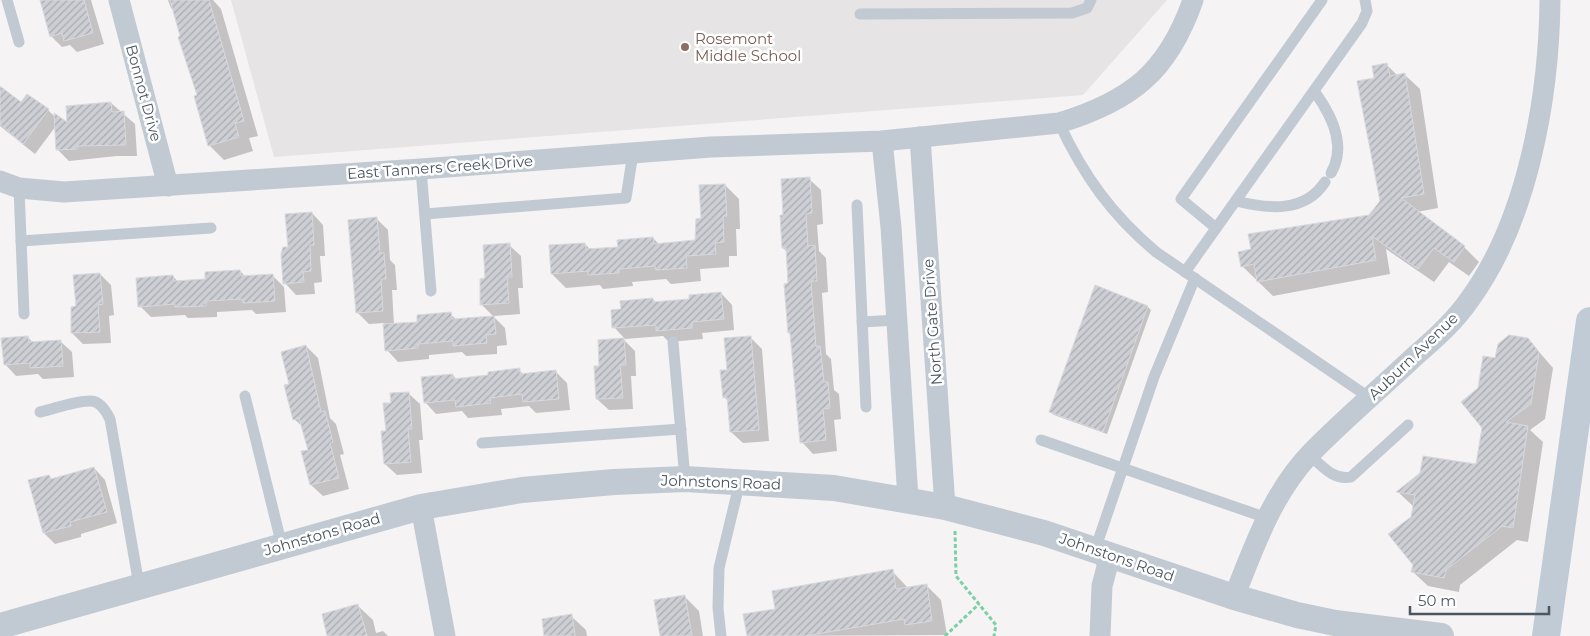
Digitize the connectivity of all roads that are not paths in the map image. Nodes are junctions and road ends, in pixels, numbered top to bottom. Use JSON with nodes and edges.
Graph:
{"nodes":[{"id":1,"x":7,"y":0,"type":"edge"},
{"id":2,"x":120,"y":0,"type":"edge"},
{"id":3,"x":1091,"y":0,"type":"edge"},
{"id":4,"x":1193,"y":0,"type":"edge"},
{"id":5,"x":1322,"y":0,"type":"edge"},
{"id":6,"x":1364,"y":0,"type":"edge"},
{"id":7,"x":1550,"y":0,"type":"edge"},
{"id":8,"x":860,"y":14,"type":"dead end"},
{"id":9,"x":19,"y":42,"type":"dead end"},
{"id":10,"x":1314,"y":91,"type":"junction"},
{"id":11,"x":1059,"y":123,"type":"junction"},
{"id":12,"x":920,"y":137,"type":"junction"},
{"id":13,"x":882,"y":141,"type":"junction"},
{"id":14,"x":633,"y":153,"type":"junction"},
{"id":15,"x":421,"y":169,"type":"junction"},
{"id":16,"x":10,"y":185,"type":"edge"},
{"id":17,"x":168,"y":186,"type":"junction"},
{"id":18,"x":1236,"y":201,"type":"junction"},
{"id":19,"x":857,"y":205,"type":"dead end"},
{"id":20,"x":425,"y":214,"type":"junction"},
{"id":21,"x":211,"y":228,"type":"dead end"},
{"id":22,"x":1216,"y":228,"type":"junction"},
{"id":23,"x":21,"y":241,"type":"junction"},
{"id":24,"x":1190,"y":275,"type":"junction"},
{"id":25,"x":431,"y":291,"type":"dead end"},
{"id":26,"x":24,"y":314,"type":"dead end"},
{"id":27,"x":897,"y":320,"type":"junction"},
{"id":28,"x":862,"y":322,"type":"junction"},
{"id":29,"x":1590,"y":322,"type":"edge"},
{"id":30,"x":673,"y":342,"type":"dead end"},
{"id":31,"x":245,"y":396,"type":"dead end"},
{"id":32,"x":1370,"y":398,"type":"junction"},
{"id":33,"x":866,"y":408,"type":"dead end"},
{"id":34,"x":40,"y":412,"type":"dead end"},
{"id":35,"x":1408,"y":425,"type":"dead end"},
{"id":36,"x":680,"y":429,"type":"junction"},
{"id":37,"x":1040,"y":440,"type":"dead end"},
{"id":38,"x":482,"y":443,"type":"dead end"},
{"id":39,"x":1309,"y":455,"type":"junction"},
{"id":40,"x":1123,"y":468,"type":"junction"},
{"id":41,"x":685,"y":479,"type":"junction"},
{"id":42,"x":740,"y":481,"type":"junction"},
{"id":43,"x":908,"y":499,"type":"junction"},
{"id":44,"x":421,"y":507,"type":"junction"},
{"id":45,"x":950,"y":518,"type":"junction"},
{"id":46,"x":1267,"y":518,"type":"junction"},
{"id":47,"x":282,"y":546,"type":"junction"},
{"id":48,"x":1106,"y":552,"type":"junction"},
{"id":49,"x":139,"y":585,"type":"junction"},
{"id":50,"x":1234,"y":597,"type":"junction"},
{"id":51,"x":0,"y":626,"type":"edge"},
{"id":52,"x":445,"y":636,"type":"edge"},
{"id":53,"x":720,"y":636,"type":"edge"},
{"id":54,"x":1100,"y":636,"type":"edge"},
{"id":55,"x":1441,"y":636,"type":"edge"},
{"id":56,"x":1546,"y":636,"type":"edge"}],
"edges":[{"from":1,"to":9,"type":"lane"},
{"from":2,"to":17,"type":"street","name":"Bonnot Drive"},
{"from":3,"to":8,"type":"lane"},
{"from":4,"to":11,"type":"street","name":"East Tanners Creek Drive"},
{"from":5,"to":22,"type":"lane"},
{"from":6,"to":10,"type":"lane"},
{"from":7,"to":32,"type":"street","name":"Auburn Avenue"},
{"from":10,"to":18,"type":"lane"},
{"from":10,"to":18,"type":"lane"},
{"from":11,"to":12,"type":"street","name":"East Tanners Creek Drive"},
{"from":11,"to":24,"type":"lane"},
{"from":12,"to":13,"type":"street","name":"East Tanners Creek Drive"},
{"from":12,"to":45,"type":"street","name":"North Gate Drive"},
{"from":13,"to":14,"type":"street","name":"East Tanners Creek Drive"},
{"from":13,"to":27,"type":"street"},
{"from":14,"to":15,"type":"street","name":"East Tanners Creek Drive"},
{"from":14,"to":20,"type":"lane"},
{"from":15,"to":17,"type":"street","name":"East Tanners Creek Drive"},
{"from":15,"to":20,"type":"lane"},
{"from":16,"to":17,"type":"street","name":"East Tanners Creek Drive"},
{"from":16,"to":23,"type":"lane"},
{"from":18,"to":22,"type":"lane"},
{"from":19,"to":28,"type":"lane"},
{"from":20,"to":25,"type":"lane"},
{"from":21,"to":23,"type":"lane"},
{"from":22,"to":24,"type":"lane"},
{"from":23,"to":26,"type":"lane"},
{"from":24,"to":32,"type":"lane"},
{"from":24,"to":40,"type":"lane"},
{"from":27,"to":28,"type":"lane"},
{"from":27,"to":43,"type":"street"},
{"from":28,"to":33,"type":"lane"},
{"from":29,"to":56,"type":"main road"},
{"from":30,"to":36,"type":"lane"},
{"from":31,"to":47,"type":"lane"},
{"from":32,"to":39,"type":"street","name":"Auburn Avenue"},
{"from":34,"to":49,"type":"lane"},
{"from":35,"to":39,"type":"lane"},
{"from":36,"to":38,"type":"lane"},
{"from":36,"to":41,"type":"lane"},
{"from":37,"to":40,"type":"lane"},
{"from":39,"to":46,"type":"street","name":"Auburn Avenue"},
{"from":40,"to":46,"type":"lane"},
{"from":40,"to":48,"type":"lane"},
{"from":41,"to":42,"type":"street","name":"Johnstons Road"},
{"from":41,"to":44,"type":"street","name":"Johnstons Road"},
{"from":42,"to":43,"type":"street","name":"Johnstons Road"},
{"from":42,"to":53,"type":"lane"},
{"from":43,"to":45,"type":"street","name":"Johnstons Road"},
{"from":44,"to":47,"type":"street","name":"Johnstons Road"},
{"from":44,"to":52,"type":"street"},
{"from":45,"to":48,"type":"street","name":"Johnstons Road"},
{"from":46,"to":50,"type":"street","name":"Auburn Avenue"},
{"from":47,"to":49,"type":"street","name":"Johnstons Road"},
{"from":48,"to":50,"type":"street","name":"Johnstons Road"},
{"from":48,"to":54,"type":"street"},
{"from":49,"to":51,"type":"street","name":"Johnstons Road"},
{"from":50,"to":55,"type":"street","name":"Johnstons Road"}]}
